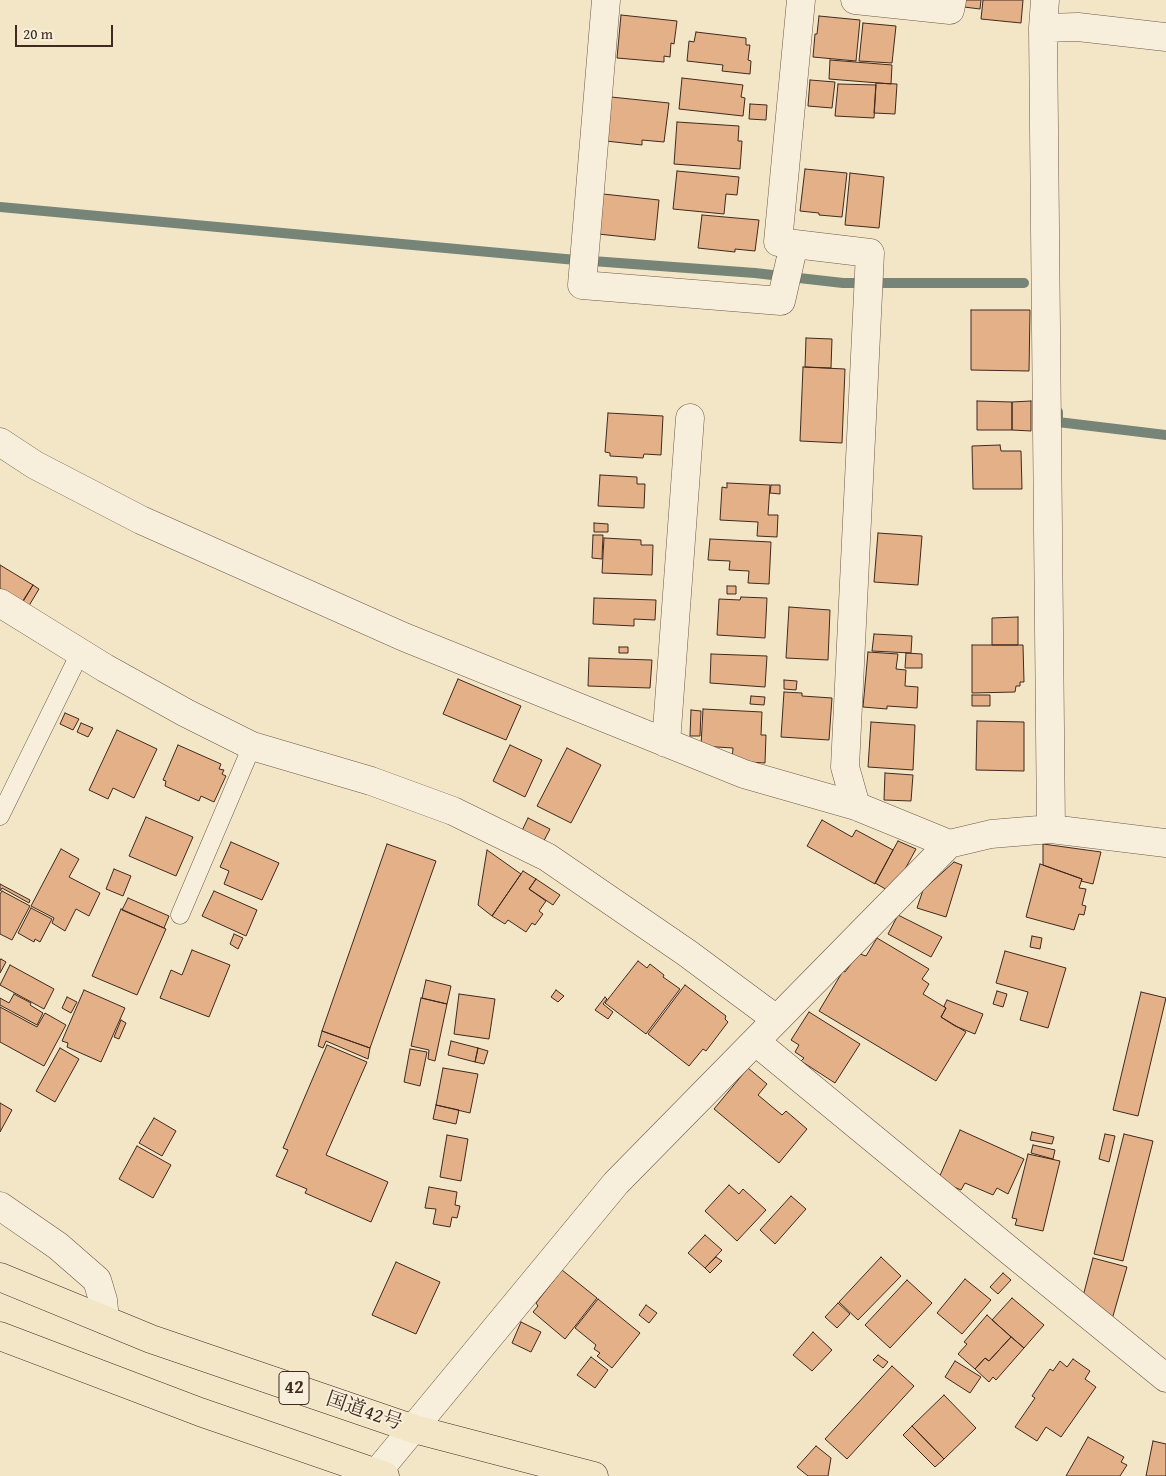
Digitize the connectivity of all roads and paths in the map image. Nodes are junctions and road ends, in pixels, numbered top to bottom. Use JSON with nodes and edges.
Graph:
{"nodes":[{"id":1,"x":606,"y":0,"type":"edge"},
{"id":2,"x":801,"y":0,"type":"edge"},
{"id":3,"x":855,"y":0,"type":"edge"},
{"id":4,"x":952,"y":0,"type":"edge"},
{"id":5,"x":1045,"y":0,"type":"edge"},
{"id":6,"x":1043,"y":28,"type":"junction"},
{"id":7,"x":1166,"y":37,"type":"edge"},
{"id":8,"x":794,"y":244,"type":"junction"},
{"id":9,"x":690,"y":418,"type":"dead end"},
{"id":10,"x":0,"y":442,"type":"edge"},
{"id":11,"x":0,"y":603,"type":"edge"},
{"id":12,"x":80,"y":653,"type":"junction"},
{"id":13,"x":666,"y":743,"type":"junction"},
{"id":14,"x":252,"y":746,"type":"junction"},
{"id":15,"x":856,"y":806,"type":"junction"},
{"id":16,"x":1,"y":812,"type":"edge"},
{"id":17,"x":1051,"y":829,"type":"junction"},
{"id":18,"x":1166,"y":843,"type":"edge"},
{"id":19,"x":949,"y":844,"type":"junction"},
{"id":20,"x":180,"y":915,"type":"dead end"},
{"id":21,"x":776,"y":1019,"type":"junction"},
{"id":22,"x":756,"y":1042,"type":"junction"},
{"id":23,"x":0,"y":1206,"type":"edge"},
{"id":24,"x":0,"y":1277,"type":"edge"},
{"id":25,"x":105,"y":1320,"type":"junction"},
{"id":26,"x":0,"y":1336,"type":"edge"},
{"id":27,"x":1166,"y":1378,"type":"edge"},
{"id":28,"x":414,"y":1429,"type":"junction"},
{"id":29,"x":378,"y":1475,"type":"edge"},
{"id":30,"x":594,"y":1476,"type":"edge"}],
"edges":[{"from":1,"to":8,"type":"street"},
{"from":2,"to":8,"type":"street"},
{"from":3,"to":4,"type":"street"},
{"from":5,"to":6,"type":"street"},
{"from":6,"to":7,"type":"street"},
{"from":6,"to":17,"type":"street"},
{"from":8,"to":15,"type":"street"},
{"from":9,"to":13,"type":"street"},
{"from":10,"to":13,"type":"street"},
{"from":11,"to":12,"type":"street"},
{"from":12,"to":14,"type":"street"},
{"from":12,"to":16,"type":"lane"},
{"from":13,"to":15,"type":"street"},
{"from":14,"to":20,"type":"lane"},
{"from":14,"to":21,"type":"street"},
{"from":15,"to":19,"type":"street"},
{"from":17,"to":18,"type":"street"},
{"from":17,"to":19,"type":"street"},
{"from":19,"to":21,"type":"street"},
{"from":21,"to":22,"type":"street"},
{"from":22,"to":27,"type":"street"},
{"from":22,"to":28,"type":"street"},
{"from":23,"to":25,"type":"street"},
{"from":24,"to":25,"type":"highway","name":"国道42号","number":"42"},
{"from":25,"to":28,"type":"highway","name":"国道42号","number":"42"},
{"from":26,"to":29,"type":"highway"},
{"from":28,"to":29,"type":"street"},
{"from":28,"to":30,"type":"highway","name":"国道42号","number":"42"}]}
